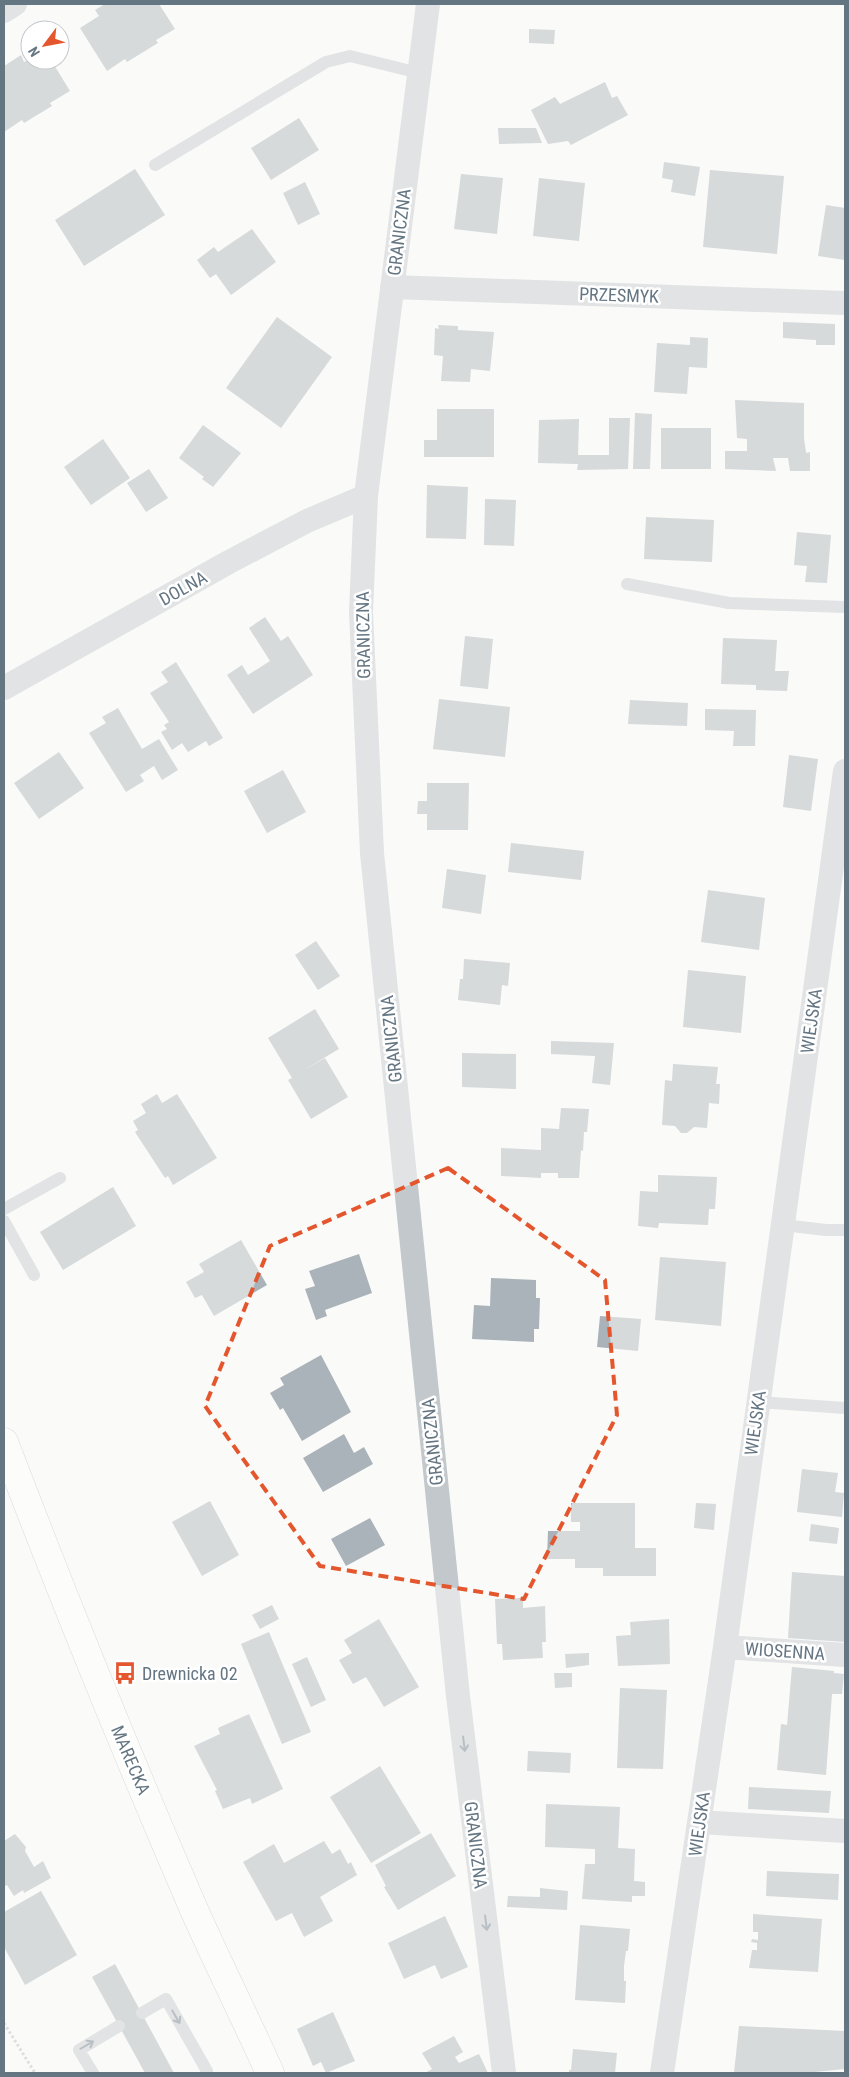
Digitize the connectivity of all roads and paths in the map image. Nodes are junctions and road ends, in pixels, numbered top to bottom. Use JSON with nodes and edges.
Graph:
{"nodes":[{"id":1,"x":15,"y":4,"type":"edge"},
{"id":2,"x":428,"y":4,"type":"edge"},
{"id":3,"x":4,"y":11,"type":"edge"},
{"id":4,"x":420,"y":73,"type":"junction"},
{"id":5,"x":155,"y":165,"type":"dead end"},
{"id":6,"x":392,"y":287,"type":"junction"},
{"id":7,"x":845,"y":303,"type":"edge"},
{"id":8,"x":366,"y":496,"type":"junction"},
{"id":9,"x":628,"y":584,"type":"dead end"},
{"id":10,"x":845,"y":606,"type":"edge"},
{"id":11,"x":4,"y":688,"type":"edge"},
{"id":12,"x":845,"y":771,"type":"edge"},
{"id":13,"x":60,"y":1178,"type":"dead end"},
{"id":14,"x":4,"y":1209,"type":"edge"},
{"id":15,"x":4,"y":1221,"type":"edge"},
{"id":16,"x":783,"y":1225,"type":"junction"},
{"id":17,"x":845,"y":1230,"type":"edge"},
{"id":18,"x":34,"y":1275,"type":"dead end"},
{"id":19,"x":758,"y":1402,"type":"junction"},
{"id":20,"x":845,"y":1408,"type":"edge"},
{"id":21,"x":4,"y":1442,"type":"edge"},
{"id":22,"x":724,"y":1647,"type":"junction"},
{"id":23,"x":845,"y":1655,"type":"edge"},
{"id":24,"x":699,"y":1822,"type":"junction"},
{"id":25,"x":845,"y":1831,"type":"edge"},
{"id":26,"x":142,"y":2013,"type":"dead end"},
{"id":27,"x":4,"y":2023,"type":"edge"},
{"id":28,"x":119,"y":2026,"type":"dead end"},
{"id":29,"x":35,"y":2073,"type":"edge"},
{"id":30,"x":93,"y":2073,"type":"edge"},
{"id":31,"x":206,"y":2073,"type":"edge"},
{"id":32,"x":270,"y":2073,"type":"edge"},
{"id":33,"x":504,"y":2073,"type":"edge"},
{"id":34,"x":662,"y":2073,"type":"edge"}],
"edges":[{"from":1,"to":3,"type":"street"},
{"from":2,"to":4,"type":"street","name":"GRANICZNA"},
{"from":4,"to":5,"type":"lane"},
{"from":4,"to":6,"type":"street","name":"GRANICZNA"},
{"from":6,"to":7,"type":"street","name":"PRZESMYK"},
{"from":6,"to":8,"type":"street","name":"GRANICZNA"},
{"from":8,"to":11,"type":"street","name":"DOLNA"},
{"from":8,"to":33,"type":"street","name":"GRANICZNA","one_way":true},
{"from":9,"to":10,"type":"lane"},
{"from":12,"to":16,"type":"street","name":"WIEJSKA"},
{"from":13,"to":14,"type":"lane"},
{"from":15,"to":18,"type":"lane"},
{"from":16,"to":17,"type":"lane"},
{"from":16,"to":19,"type":"street","name":"WIEJSKA"},
{"from":19,"to":20,"type":"lane"},
{"from":19,"to":22,"type":"street","name":"WIEJSKA"},
{"from":21,"to":32,"type":"street","name":"MARECKA"},
{"from":22,"to":23,"type":"street","name":"WIOSENNA"},
{"from":22,"to":24,"type":"street","name":"WIEJSKA"},
{"from":24,"to":25,"type":"street"},
{"from":24,"to":34,"type":"street","name":"WIEJSKA"},
{"from":26,"to":31,"type":"lane","one_way":true},
{"from":27,"to":29,"type":"path"},
{"from":30,"to":28,"type":"lane","one_way":true}]}
